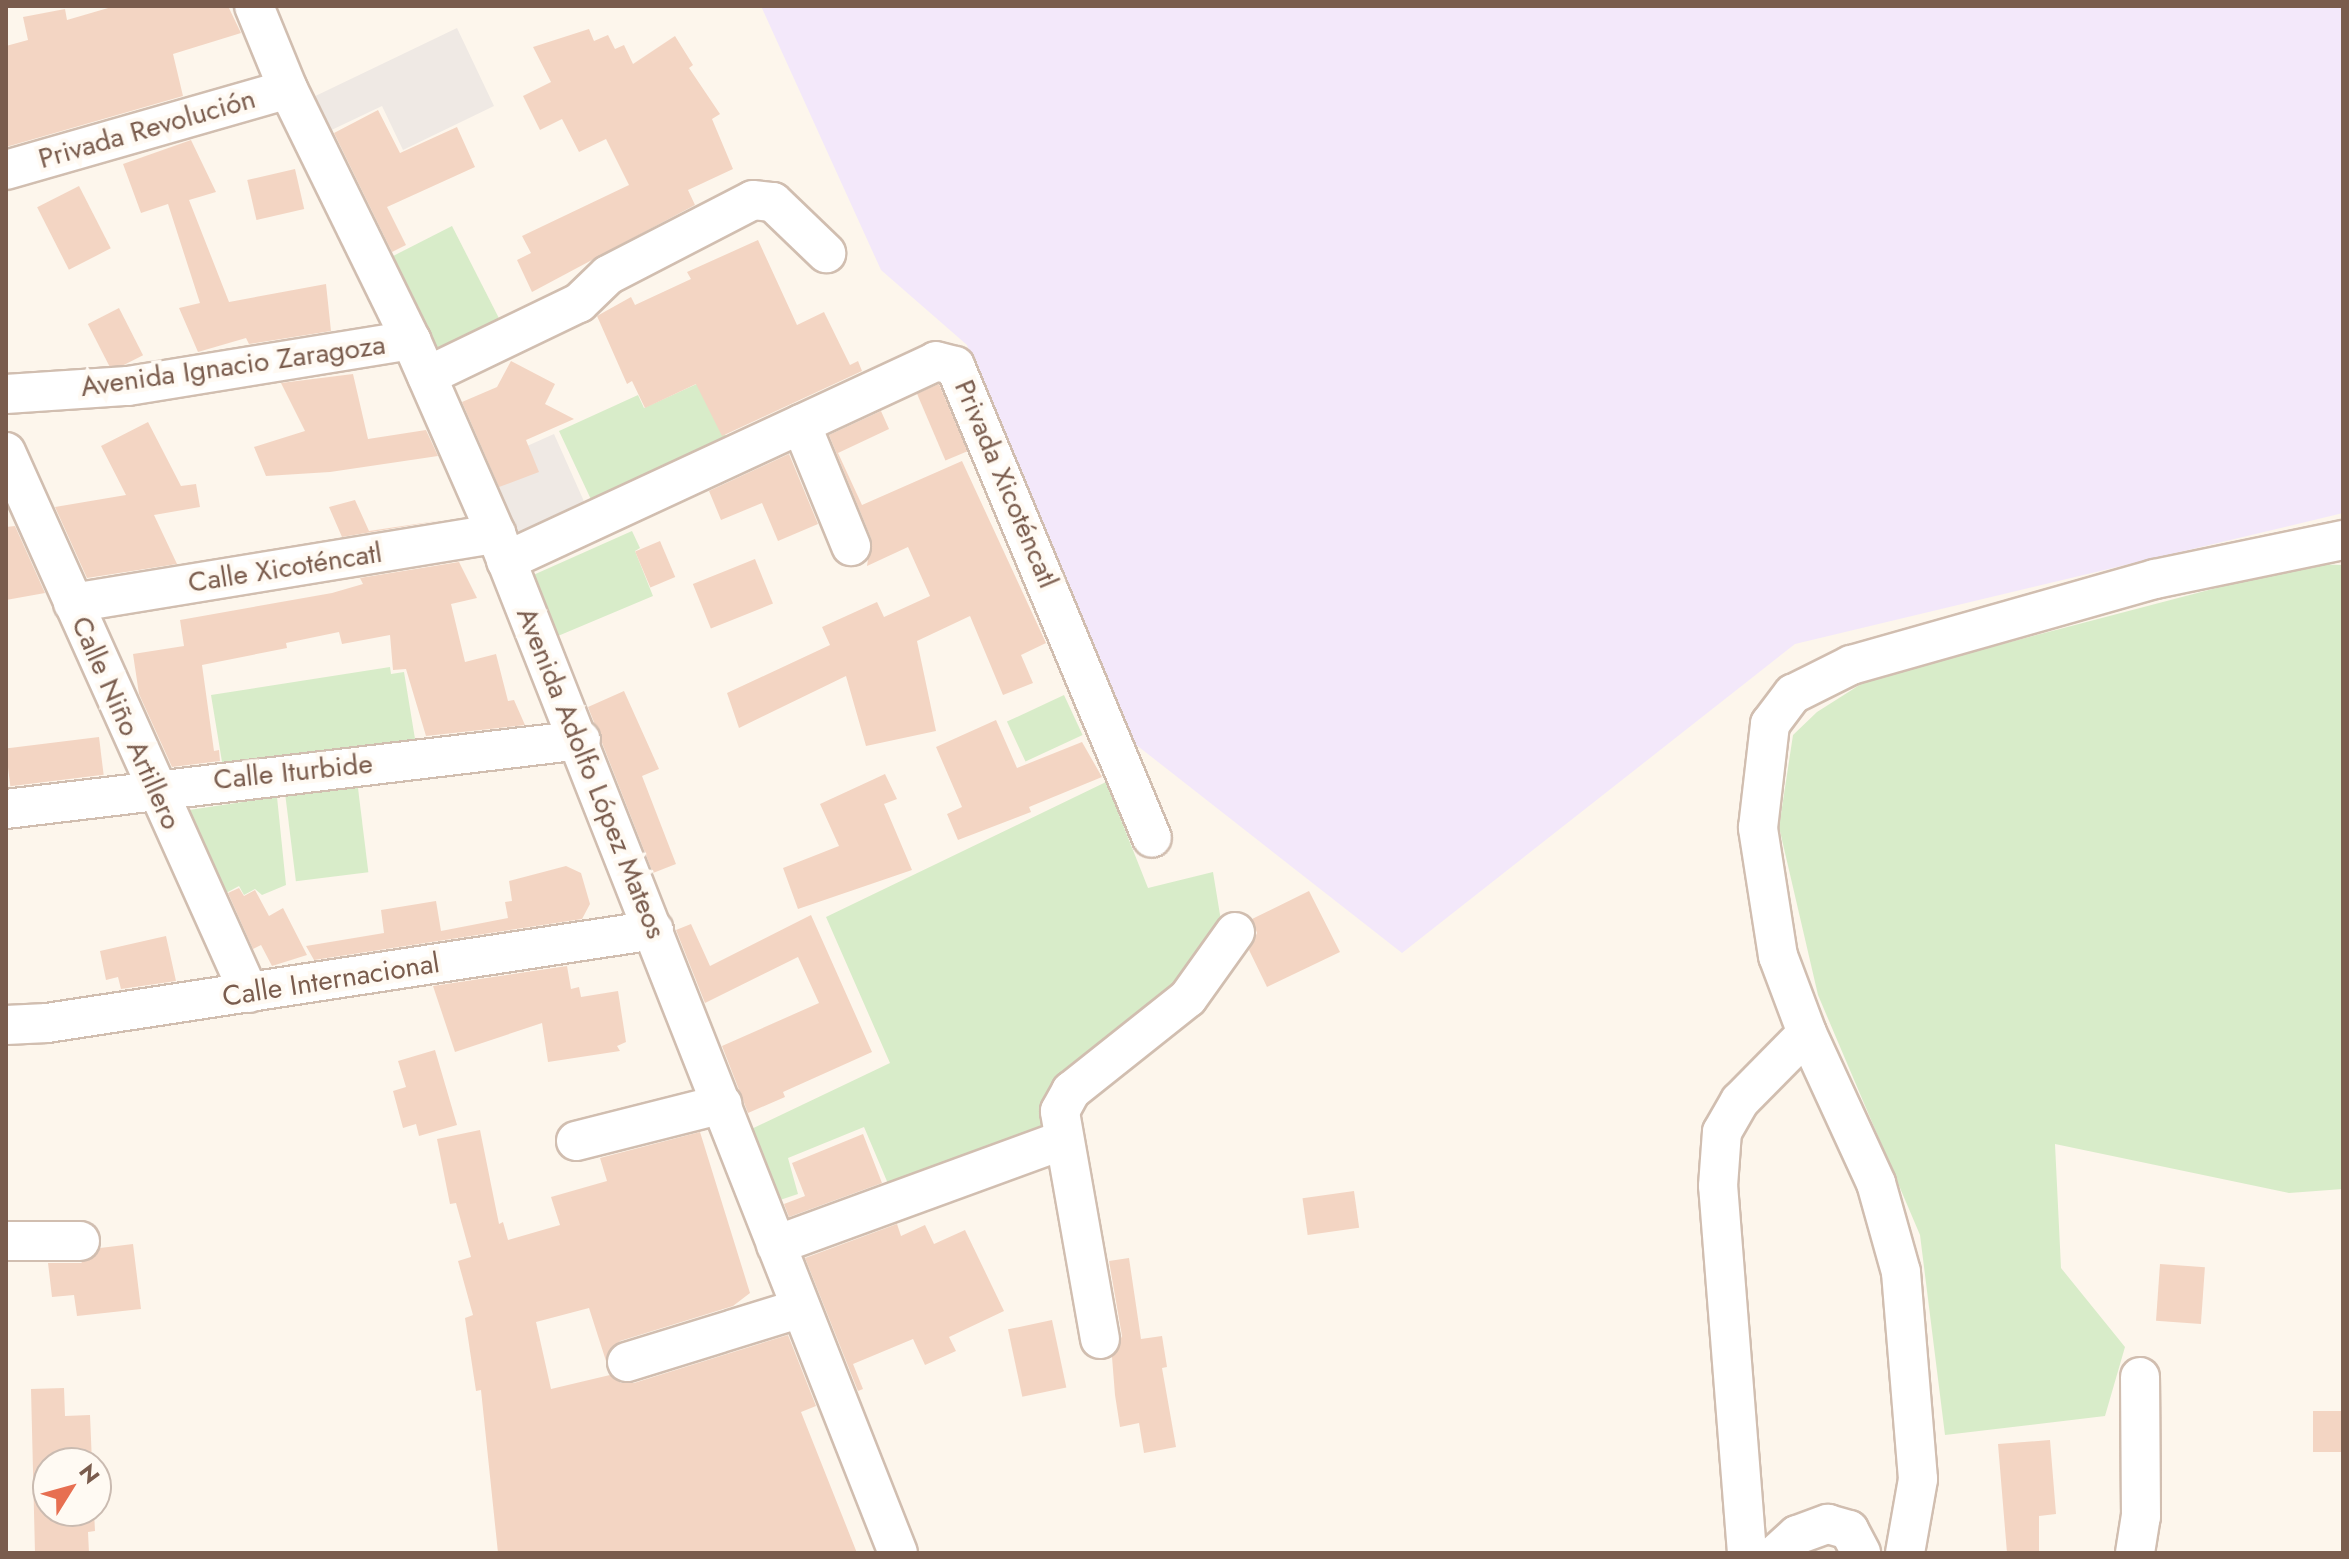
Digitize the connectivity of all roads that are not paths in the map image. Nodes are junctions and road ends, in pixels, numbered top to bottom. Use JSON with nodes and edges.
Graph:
{"nodes":[{"id":1,"x":254,"y":6,"type":"edge"},
{"id":2,"x":288,"y":89,"type":"junction"},
{"id":3,"x":6,"y":170,"type":"edge"},
{"id":4,"x":826,"y":253,"type":"dead end"},
{"id":5,"x":411,"y":340,"type":"junction"},
{"id":6,"x":427,"y":376,"type":"junction"},
{"id":7,"x":6,"y":394,"type":"edge"},
{"id":8,"x":801,"y":424,"type":"junction"},
{"id":9,"x":6,"y":452,"type":"edge"},
{"id":10,"x":2343,"y":540,"type":"edge"},
{"id":11,"x":851,"y":546,"type":"dead end"},
{"id":12,"x":501,"y":548,"type":"junction"},
{"id":13,"x":73,"y":603,"type":"junction"},
{"id":14,"x":581,"y":740,"type":"junction"},
{"id":15,"x":152,"y":788,"type":"junction"},
{"id":16,"x":6,"y":809,"type":"edge"},
{"id":17,"x":1152,"y":838,"type":"dead end"},
{"id":18,"x":654,"y":930,"type":"junction"},
{"id":19,"x":1235,"y":932,"type":"dead end"},
{"id":20,"x":249,"y":993,"type":"junction"},
{"id":21,"x":6,"y":1025,"type":"edge"},
{"id":22,"x":1807,"y":1033,"type":"junction"},
{"id":23,"x":722,"y":1104,"type":"junction"},
{"id":24,"x":1063,"y":1140,"type":"junction"},
{"id":25,"x":576,"y":1141,"type":"dead end"},
{"id":26,"x":6,"y":1241,"type":"edge"},
{"id":27,"x":80,"y":1241,"type":"dead end"},
{"id":28,"x":776,"y":1245,"type":"junction"},
{"id":29,"x":801,"y":1308,"type":"junction"},
{"id":30,"x":1100,"y":1339,"type":"dead end"},
{"id":31,"x":627,"y":1362,"type":"dead end"},
{"id":32,"x":2140,"y":1377,"type":"dead end"},
{"id":33,"x":898,"y":1553,"type":"edge"},
{"id":34,"x":1747,"y":1553,"type":"edge"},
{"id":35,"x":1777,"y":1553,"type":"edge"},
{"id":36,"x":1861,"y":1553,"type":"edge"},
{"id":37,"x":1905,"y":1553,"type":"edge"},
{"id":38,"x":2135,"y":1553,"type":"edge"}],
"edges":[{"from":1,"to":2,"type":"street","name":"Avenida Adolfo López Mateos"},
{"from":2,"to":3,"type":"street","name":"Privada Revolución"},
{"from":2,"to":5,"type":"street","name":"Avenida Adolfo López Mateos"},
{"from":4,"to":6,"type":"street"},
{"from":5,"to":6,"type":"street","name":"Avenida Adolfo López Mateos"},
{"from":5,"to":7,"type":"street","name":"Avenida Ignacio Zaragoza"},
{"from":6,"to":12,"type":"street","name":"Avenida Adolfo López Mateos"},
{"from":8,"to":11,"type":"street"},
{"from":8,"to":12,"type":"street","name":"Privada Xicoténcatl"},
{"from":8,"to":17,"type":"street","name":"Privada Xicoténcatl"},
{"from":9,"to":13,"type":"street","name":"Calle Niño Artillero"},
{"from":10,"to":22,"type":"street"},
{"from":12,"to":13,"type":"street","name":"Calle Xicoténcatl"},
{"from":12,"to":14,"type":"street","name":"Avenida Adolfo López Mateos"},
{"from":13,"to":15,"type":"street","name":"Calle Niño Artillero"},
{"from":14,"to":15,"type":"street","name":"Calle Iturbide"},
{"from":14,"to":18,"type":"street","name":"Avenida Adolfo López Mateos"},
{"from":15,"to":16,"type":"street","name":"Calle Iturbide"},
{"from":15,"to":20,"type":"street","name":"Calle Niño Artillero"},
{"from":18,"to":20,"type":"street","name":"Calle Internacional"},
{"from":18,"to":23,"type":"street","name":"Avenida Adolfo López Mateos"},
{"from":19,"to":24,"type":"street"},
{"from":20,"to":21,"type":"street","name":"Calle Internacional"},
{"from":22,"to":34,"type":"street"},
{"from":22,"to":37,"type":"street"},
{"from":23,"to":25,"type":"street"},
{"from":23,"to":28,"type":"street","name":"Avenida Adolfo López Mateos"},
{"from":24,"to":28,"type":"street"},
{"from":24,"to":30,"type":"street"},
{"from":26,"to":27,"type":"street"},
{"from":28,"to":29,"type":"street","name":"Avenida Adolfo López Mateos"},
{"from":29,"to":31,"type":"street"},
{"from":29,"to":33,"type":"street","name":"Avenida Adolfo López Mateos"},
{"from":32,"to":38,"type":"street"},
{"from":35,"to":36,"type":"street"}]}
